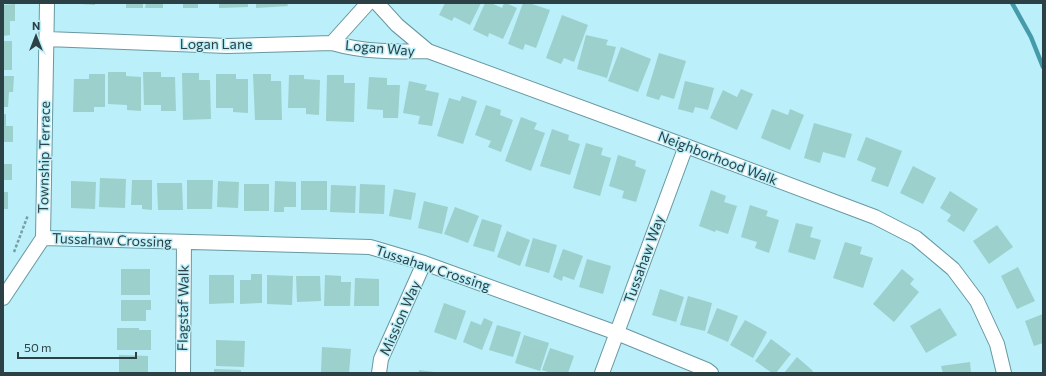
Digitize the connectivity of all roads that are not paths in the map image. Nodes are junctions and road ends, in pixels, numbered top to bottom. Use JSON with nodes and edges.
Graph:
{"nodes":[{"id":1,"x":47,"y":3,"type":"edge"},
{"id":2,"x":368,"y":3,"type":"edge"},
{"id":3,"x":377,"y":3,"type":"edge"},
{"id":4,"x":47,"y":39,"type":"junction"},
{"id":5,"x":332,"y":43,"type":"junction"},
{"id":6,"x":428,"y":51,"type":"junction"},
{"id":7,"x":686,"y":146,"type":"junction"},
{"id":8,"x":43,"y":238,"type":"junction"},
{"id":9,"x":184,"y":243,"type":"junction"},
{"id":10,"x":424,"y":263,"type":"junction"},
{"id":11,"x":3,"y":298,"type":"edge"},
{"id":12,"x":617,"y":333,"type":"junction"},
{"id":13,"x":183,"y":373,"type":"edge"},
{"id":14,"x":379,"y":373,"type":"edge"},
{"id":15,"x":602,"y":373,"type":"edge"},
{"id":16,"x":711,"y":373,"type":"edge"},
{"id":17,"x":1004,"y":373,"type":"edge"}],
"edges":[{"from":1,"to":4,"type":"street","name":"Township Terrace"},
{"from":2,"to":5,"type":"street"},
{"from":3,"to":6,"type":"street","name":"Neighborhood Walk"},
{"from":4,"to":5,"type":"street","name":"Logan Lane"},
{"from":4,"to":8,"type":"street","name":"Township Terrace"},
{"from":5,"to":6,"type":"street","name":"Logan Way"},
{"from":6,"to":7,"type":"street","name":"Neighborhood Walk"},
{"from":7,"to":12,"type":"street","name":"Tussahaw Way"},
{"from":7,"to":17,"type":"street","name":"Neighborhood Walk"},
{"from":8,"to":9,"type":"street","name":"Tussahaw Crossing"},
{"from":8,"to":11,"type":"street"},
{"from":9,"to":10,"type":"street","name":"Tussahaw Crossing"},
{"from":9,"to":13,"type":"street","name":"Flagstaf Walk"},
{"from":10,"to":12,"type":"street","name":"Tussahaw Crossing"},
{"from":10,"to":14,"type":"street","name":"Mission Way"},
{"from":12,"to":15,"type":"street","name":"Tussahaw Way"},
{"from":12,"to":16,"type":"street","name":"Tussahaw Crossing"}]}
